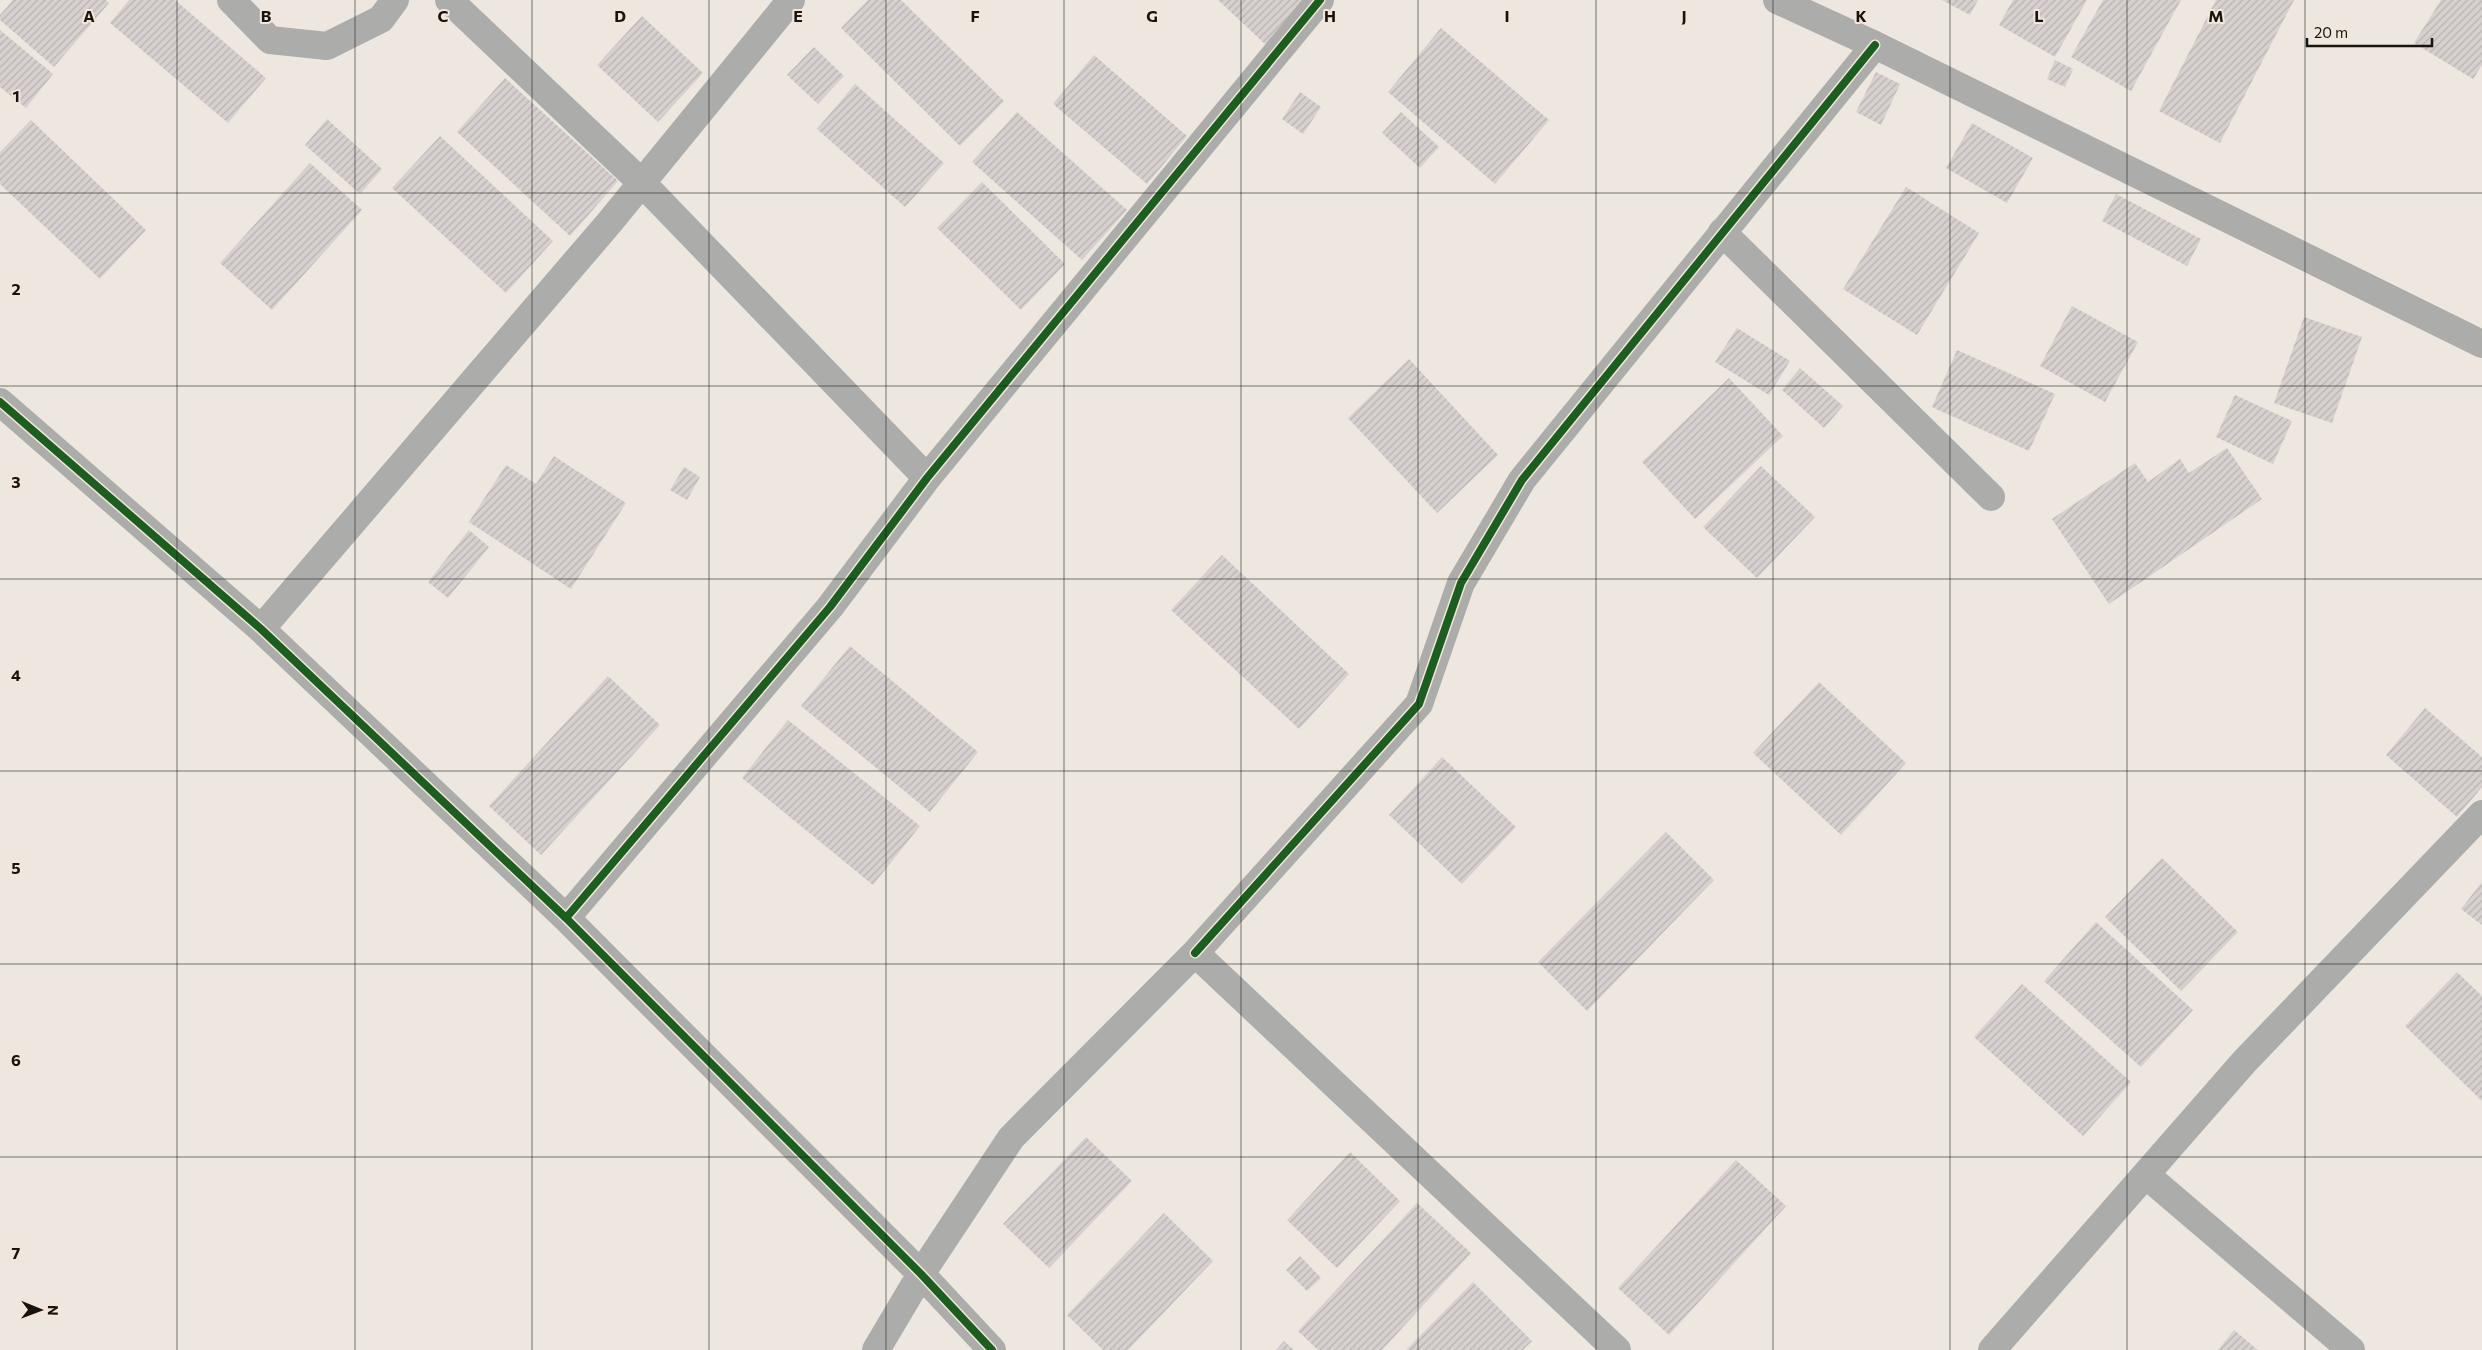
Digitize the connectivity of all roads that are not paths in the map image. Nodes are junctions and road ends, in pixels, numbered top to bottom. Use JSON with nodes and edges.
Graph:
{"nodes":[{"id":1,"x":231,"y":0,"type":"edge"},
{"id":2,"x":395,"y":0,"type":"edge"},
{"id":3,"x":449,"y":0,"type":"edge"},
{"id":4,"x":791,"y":0,"type":"edge"},
{"id":5,"x":1320,"y":0,"type":"edge"},
{"id":6,"x":1777,"y":0,"type":"edge"},
{"id":7,"x":1875,"y":45,"type":"junction"},
{"id":8,"x":642,"y":183,"type":"junction"},
{"id":9,"x":1722,"y":232,"type":"junction"},
{"id":10,"x":2482,"y":344,"type":"edge"},
{"id":11,"x":0,"y":402,"type":"edge"},
{"id":12,"x":927,"y":478,"type":"junction"},
{"id":13,"x":1991,"y":498,"type":"dead end"},
{"id":14,"x":261,"y":629,"type":"junction"},
{"id":15,"x":2482,"y":814,"type":"edge"},
{"id":16,"x":566,"y":918,"type":"junction"},
{"id":17,"x":1195,"y":953,"type":"junction"},
{"id":18,"x":2146,"y":1175,"type":"junction"},
{"id":19,"x":921,"y":1274,"type":"junction"},
{"id":20,"x":876,"y":1350,"type":"edge"},
{"id":21,"x":992,"y":1350,"type":"edge"},
{"id":22,"x":1618,"y":1350,"type":"edge"},
{"id":23,"x":1992,"y":1350,"type":"edge"},
{"id":24,"x":2351,"y":1350,"type":"edge"}],
"edges":[{"from":1,"to":2,"type":"street"},
{"from":3,"to":8,"type":"street"},
{"from":4,"to":8,"type":"street"},
{"from":5,"to":12,"type":"street"},
{"from":6,"to":7,"type":"street"},
{"from":7,"to":9,"type":"street"},
{"from":7,"to":10,"type":"street"},
{"from":8,"to":12,"type":"street"},
{"from":8,"to":14,"type":"street"},
{"from":9,"to":13,"type":"street"},
{"from":9,"to":17,"type":"street"},
{"from":11,"to":14,"type":"street"},
{"from":12,"to":16,"type":"street"},
{"from":14,"to":16,"type":"street"},
{"from":15,"to":18,"type":"street"},
{"from":16,"to":19,"type":"street"},
{"from":17,"to":19,"type":"street"},
{"from":17,"to":22,"type":"street"},
{"from":18,"to":23,"type":"street"},
{"from":18,"to":24,"type":"street"},
{"from":19,"to":20,"type":"street"},
{"from":19,"to":21,"type":"street"}]}
